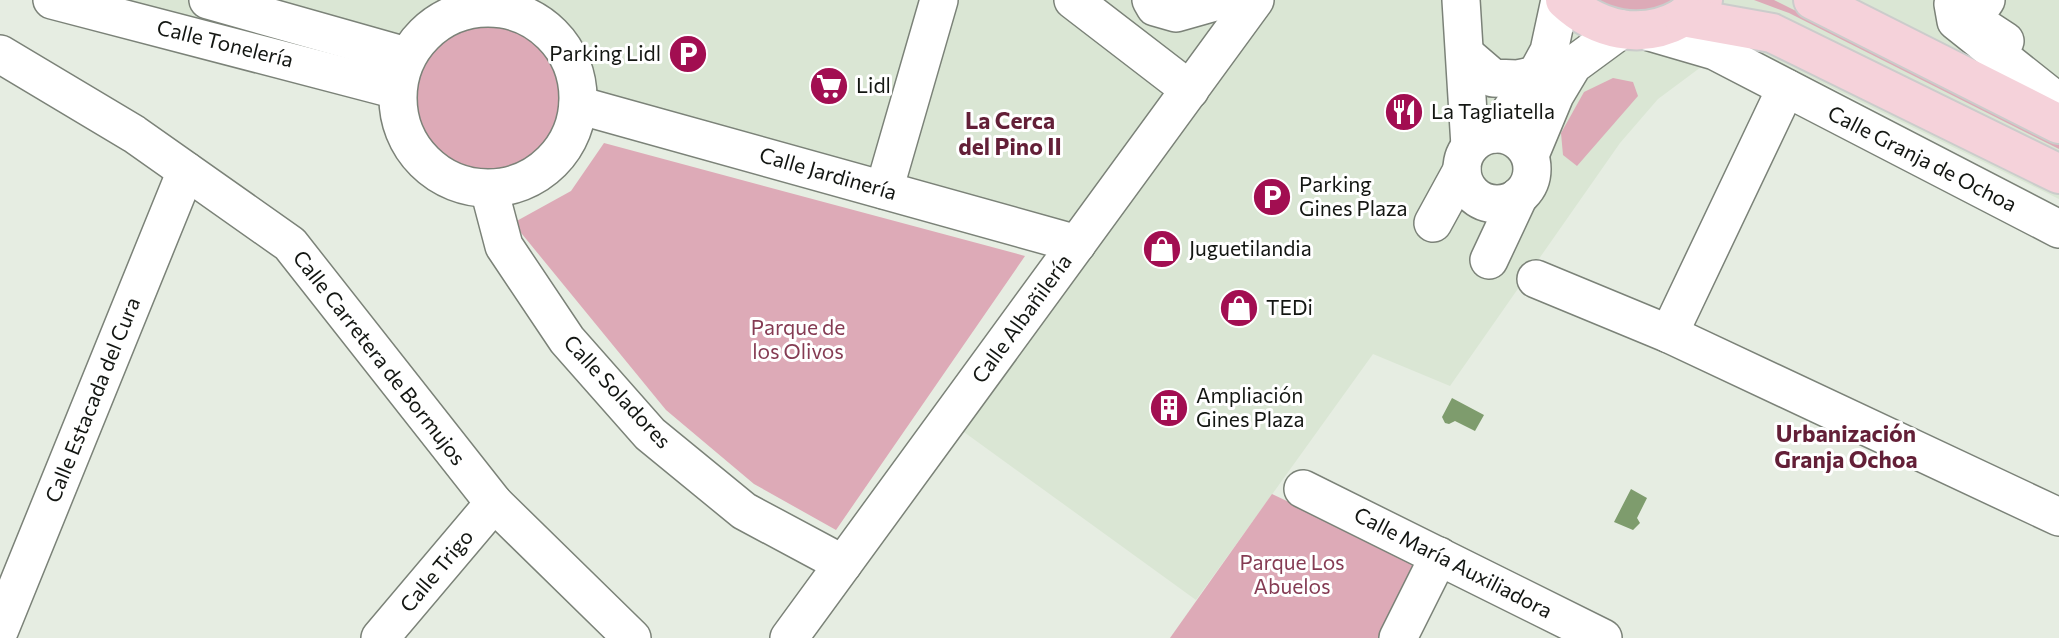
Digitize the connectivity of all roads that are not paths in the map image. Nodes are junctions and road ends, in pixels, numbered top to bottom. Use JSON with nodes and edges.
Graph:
{"nodes":[{"id":1,"x":52,"y":0,"type":"edge"},
{"id":2,"x":939,"y":0,"type":"edge"},
{"id":3,"x":1073,"y":0,"type":"edge"},
{"id":4,"x":1151,"y":0,"type":"edge"},
{"id":5,"x":1461,"y":0,"type":"edge"},
{"id":6,"x":1563,"y":0,"type":"edge"},
{"id":7,"x":1813,"y":0,"type":"edge"},
{"id":8,"x":1955,"y":0,"type":"edge"},
{"id":9,"x":1986,"y":0,"type":"edge"},
{"id":10,"x":223,"y":2,"type":"edge"},
{"id":11,"x":1238,"y":3,"type":"edge"},
{"id":12,"x":520,"y":7,"type":"edge"},
{"id":13,"x":1693,"y":8,"type":"edge"},
{"id":14,"x":1632,"y":30,"type":"junction"},
{"id":15,"x":0,"y":54,"type":"edge"},
{"id":16,"x":1465,"y":54,"type":"junction"},
{"id":17,"x":0,"y":68,"type":"edge"},
{"id":18,"x":402,"y":73,"type":"junction"},
{"id":19,"x":1536,"y":75,"type":"junction"},
{"id":20,"x":2059,"y":77,"type":"edge"},
{"id":21,"x":1786,"y":88,"type":"junction"},
{"id":22,"x":62,"y":89,"type":"junction"},
{"id":23,"x":1189,"y":90,"type":"junction"},
{"id":24,"x":2059,"y":103,"type":"edge"},
{"id":25,"x":578,"y":105,"type":"junction"},
{"id":26,"x":2059,"y":124,"type":"edge"},
{"id":27,"x":1475,"y":150,"type":"junction"},
{"id":28,"x":1530,"y":155,"type":"junction"},
{"id":29,"x":186,"y":171,"type":"junction"},
{"id":30,"x":2059,"y":174,"type":"edge"},
{"id":31,"x":489,"y":189,"type":"junction"},
{"id":32,"x":884,"y":190,"type":"junction"},
{"id":33,"x":1519,"y":196,"type":"junction"},
{"id":34,"x":1433,"y":223,"type":"dead end"},
{"id":35,"x":2059,"y":229,"type":"edge"},
{"id":36,"x":1077,"y":244,"type":"junction"},
{"id":37,"x":1489,"y":260,"type":"dead end"},
{"id":38,"x":1536,"y":279,"type":"dead end"},
{"id":39,"x":1669,"y":334,"type":"junction"},
{"id":40,"x":1303,"y":489,"type":"dead end"},
{"id":41,"x":494,"y":503,"type":"junction"},
{"id":42,"x":2059,"y":517,"type":"edge"},
{"id":43,"x":1439,"y":556,"type":"junction"},
{"id":44,"x":843,"y":564,"type":"junction"},
{"id":45,"x":0,"y":629,"type":"edge"},
{"id":46,"x":380,"y":638,"type":"edge"},
{"id":47,"x":632,"y":638,"type":"edge"},
{"id":48,"x":789,"y":638,"type":"edge"},
{"id":49,"x":1398,"y":638,"type":"edge"},
{"id":50,"x":1603,"y":638,"type":"edge"}],
"edges":[{"from":1,"to":18,"type":"street","name":"Calle Tonelería"},
{"from":2,"to":32,"type":"street"},
{"from":3,"to":23,"type":"street"},
{"from":4,"to":11,"type":"street"},
{"from":5,"to":16,"type":"street"},
{"from":6,"to":14,"type":"main road"},
{"from":6,"to":19,"type":"street"},
{"from":7,"to":26,"type":"main road"},
{"from":8,"to":24,"type":"street"},
{"from":9,"to":20,"type":"street"},
{"from":10,"to":18,"type":"street","name":"Calle Tonelería"},
{"from":11,"to":23,"type":"street","name":"Calle Albañilería"},
{"from":12,"to":18,"type":"street"},
{"from":12,"to":25,"type":"street"},
{"from":13,"to":14,"type":"main road"},
{"from":13,"to":30,"type":"main road"},
{"from":14,"to":21,"type":"street","name":"Calle Granja de Ochoa"},
{"from":14,"to":28,"type":"street"},
{"from":15,"to":22,"type":"street","name":"Calle Carretera de Bormujos"},
{"from":16,"to":19,"type":"street"},
{"from":16,"to":27,"type":"street"},
{"from":17,"to":22,"type":"street","name":"Calle Carretera de Bormujos"},
{"from":18,"to":31,"type":"street"},
{"from":19,"to":27,"type":"street"},
{"from":21,"to":35,"type":"street","name":"Calle Granja de Ochoa"},
{"from":21,"to":39,"type":"street"},
{"from":22,"to":29,"type":"street","name":"Calle Carretera de Bormujos"},
{"from":23,"to":36,"type":"street","name":"Calle Albañilería"},
{"from":25,"to":31,"type":"street"},
{"from":25,"to":32,"type":"street","name":"Calle Jardinería"},
{"from":27,"to":28,"type":"street"},
{"from":27,"to":33,"type":"street"},
{"from":27,"to":34,"type":"street"},
{"from":28,"to":33,"type":"street"},
{"from":29,"to":41,"type":"street","name":"Calle Carretera de Bormujos"},
{"from":29,"to":45,"type":"street","name":"Calle Estacada del Cura"},
{"from":31,"to":44,"type":"street","name":"Calle Soladores"},
{"from":32,"to":36,"type":"street","name":"Calle Jardinería"},
{"from":33,"to":37,"type":"street"},
{"from":36,"to":44,"type":"street","name":"Calle Albañilería"},
{"from":38,"to":39,"type":"street"},
{"from":39,"to":42,"type":"street"},
{"from":40,"to":43,"type":"street","name":"Calle María Auxiliadora"},
{"from":41,"to":46,"type":"street","name":"Calle Trigo"},
{"from":41,"to":47,"type":"street","name":"Calle Carretera de Bormujos"},
{"from":43,"to":49,"type":"street"},
{"from":43,"to":50,"type":"street","name":"Calle María Auxiliadora"},
{"from":44,"to":48,"type":"street","name":"Calle Albañilería"}]}
